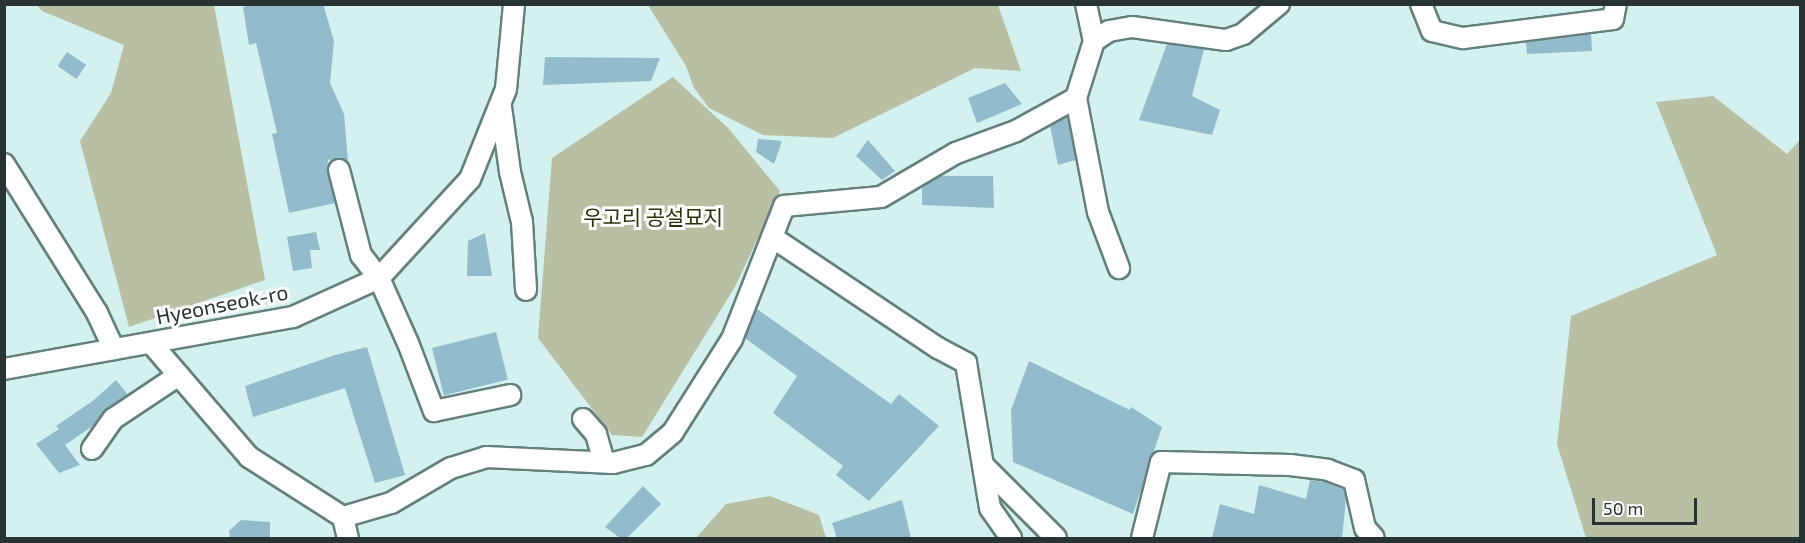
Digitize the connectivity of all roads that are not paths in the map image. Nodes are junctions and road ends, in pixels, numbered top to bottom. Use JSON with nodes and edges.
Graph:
{"nodes":[{"id":1,"x":514,"y":4,"type":"edge"},
{"id":2,"x":1086,"y":4,"type":"edge"},
{"id":3,"x":1279,"y":4,"type":"edge"},
{"id":4,"x":1421,"y":4,"type":"edge"},
{"id":5,"x":1616,"y":4,"type":"edge"},
{"id":6,"x":1094,"y":41,"type":"junction"},
{"id":7,"x":1076,"y":98,"type":"junction"},
{"id":8,"x":501,"y":105,"type":"junction"},
{"id":9,"x":4,"y":164,"type":"edge"},
{"id":10,"x":339,"y":170,"type":"dead end"},
{"id":11,"x":772,"y":237,"type":"junction"},
{"id":12,"x":1119,"y":268,"type":"dead end"},
{"id":13,"x":379,"y":278,"type":"junction"},
{"id":14,"x":526,"y":290,"type":"dead end"},
{"id":15,"x":151,"y":343,"type":"junction"},
{"id":16,"x":114,"y":350,"type":"junction"},
{"id":17,"x":4,"y":369,"type":"edge"},
{"id":18,"x":178,"y":375,"type":"junction"},
{"id":19,"x":510,"y":395,"type":"dead end"},
{"id":20,"x":583,"y":419,"type":"dead end"},
{"id":21,"x":92,"y":449,"type":"dead end"},
{"id":22,"x":604,"y":462,"type":"junction"},
{"id":23,"x":983,"y":465,"type":"junction"},
{"id":24,"x":343,"y":518,"type":"junction"},
{"id":25,"x":348,"y":538,"type":"edge"},
{"id":26,"x":1011,"y":538,"type":"edge"},
{"id":27,"x":1056,"y":538,"type":"edge"},
{"id":28,"x":1142,"y":538,"type":"edge"},
{"id":29,"x":1374,"y":538,"type":"edge"}],
"edges":[{"from":1,"to":8,"type":"street","name":"Hyeonseok-ro"},
{"from":2,"to":6,"type":"street"},
{"from":3,"to":6,"type":"street"},
{"from":4,"to":5,"type":"street"},
{"from":6,"to":7,"type":"street"},
{"from":7,"to":11,"type":"street"},
{"from":7,"to":12,"type":"street"},
{"from":8,"to":13,"type":"street","name":"Hyeonseok-ro"},
{"from":8,"to":14,"type":"street"},
{"from":9,"to":16,"type":"street"},
{"from":10,"to":13,"type":"street"},
{"from":11,"to":22,"type":"street"},
{"from":11,"to":23,"type":"street"},
{"from":13,"to":15,"type":"street","name":"Hyeonseok-ro"},
{"from":13,"to":19,"type":"street"},
{"from":15,"to":16,"type":"street","name":"Hyeonseok-ro"},
{"from":15,"to":18,"type":"street"},
{"from":16,"to":17,"type":"street","name":"Hyeonseok-ro"},
{"from":18,"to":21,"type":"street"},
{"from":18,"to":24,"type":"street"},
{"from":20,"to":22,"type":"street"},
{"from":22,"to":24,"type":"street"},
{"from":23,"to":26,"type":"street"},
{"from":23,"to":27,"type":"street"},
{"from":24,"to":25,"type":"street"},
{"from":28,"to":29,"type":"street"}]}
